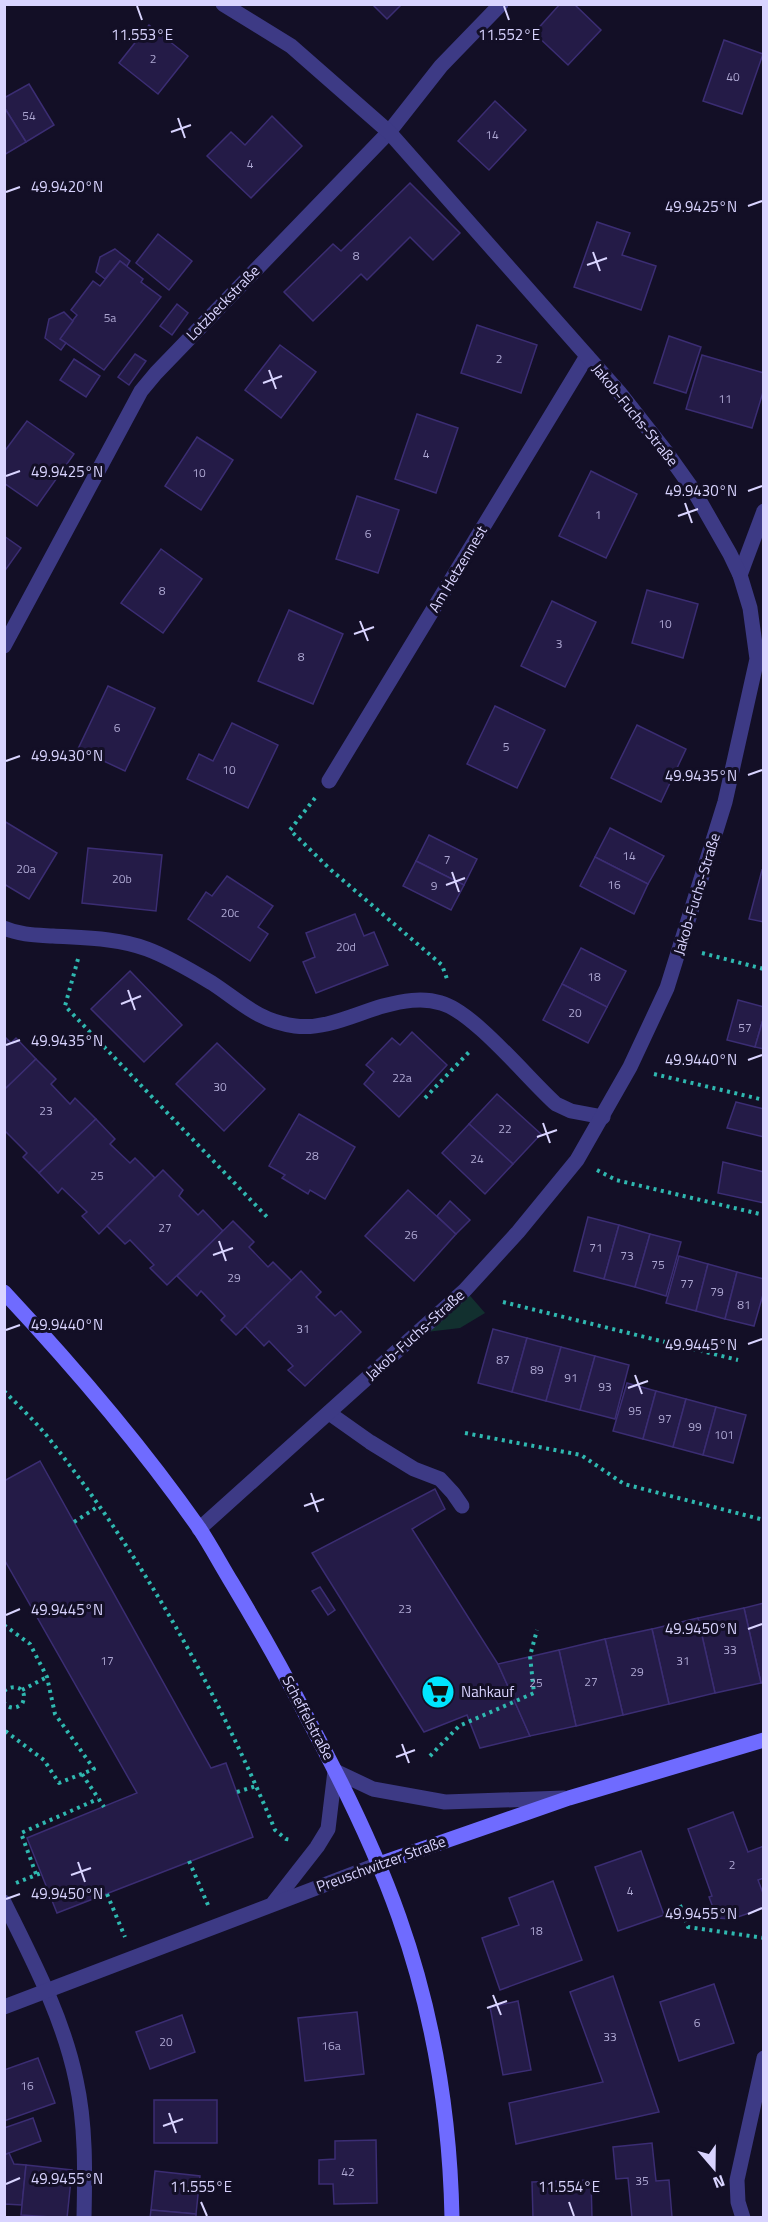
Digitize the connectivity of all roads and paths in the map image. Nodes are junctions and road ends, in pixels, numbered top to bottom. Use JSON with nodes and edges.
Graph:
{"nodes":[{"id":1,"x":223,"y":4,"type":"edge"},
{"id":2,"x":501,"y":4,"type":"edge"},
{"id":3,"x":389,"y":132,"type":"junction"},
{"id":4,"x":587,"y":356,"type":"junction"},
{"id":5,"x":764,"y":511,"type":"edge"},
{"id":6,"x":740,"y":575,"type":"junction"},
{"id":7,"x":4,"y":646,"type":"edge"},
{"id":8,"x":329,"y":781,"type":"joint"},
{"id":9,"x":4,"y":928,"type":"edge"},
{"id":10,"x":84,"y":938,"type":"junction"},
{"id":11,"x":681,"y":947,"type":"junction"},
{"id":12,"x":764,"y":969,"type":"edge"},
{"id":13,"x":443,"y":1003,"type":"junction"},
{"id":14,"x":486,"y":1035,"type":"junction"},
{"id":15,"x":630,"y":1067,"type":"junction"},
{"id":16,"x":425,"y":1098,"type":"dead end"},
{"id":17,"x":764,"y":1100,"type":"edge"},
{"id":18,"x":603,"y":1117,"type":"junction"},
{"id":19,"x":578,"y":1160,"type":"junction"},
{"id":20,"x":764,"y":1215,"type":"edge"},
{"id":21,"x":268,"y":1218,"type":"dead end"},
{"id":22,"x":4,"y":1292,"type":"edge"},
{"id":23,"x":503,"y":1302,"type":"dead end"},
{"id":24,"x":738,"y":1360,"type":"dead end"},
{"id":25,"x":4,"y":1391,"type":"edge"},
{"id":26,"x":329,"y":1413,"type":"junction"},
{"id":27,"x":465,"y":1433,"type":"dead end"},
{"id":28,"x":99,"y":1506,"type":"junction"},
{"id":29,"x":462,"y":1506,"type":"dead end"},
{"id":30,"x":764,"y":1520,"type":"edge"},
{"id":31,"x":74,"y":1522,"type":"dead end"},
{"id":32,"x":199,"y":1529,"type":"junction"},
{"id":33,"x":4,"y":1625,"type":"edge"},
{"id":34,"x":537,"y":1630,"type":"dead end"},
{"id":35,"x":47,"y":1677,"type":"junction"},
{"id":36,"x":22,"y":1690,"type":"junction"},
{"id":37,"x":4,"y":1691,"type":"edge"},
{"id":38,"x":5,"y":1704,"type":"edge"},
{"id":39,"x":4,"y":1730,"type":"edge"},
{"id":40,"x":764,"y":1740,"type":"edge"},
{"id":41,"x":430,"y":1756,"type":"dead end"},
{"id":42,"x":335,"y":1771,"type":"junction"},
{"id":43,"x":82,"y":1774,"type":"junction"},
{"id":44,"x":256,"y":1786,"type":"junction"},
{"id":45,"x":237,"y":1792,"type":"dead end"},
{"id":46,"x":570,"y":1797,"type":"junction"},
{"id":47,"x":98,"y":1799,"type":"junction"},
{"id":48,"x":104,"y":1807,"type":"dead end"},
{"id":49,"x":317,"y":1847,"type":"junction"},
{"id":50,"x":189,"y":1861,"type":"dead end"},
{"id":51,"x":379,"y":1864,"type":"junction"},
{"id":52,"x":36,"y":1874,"type":"dead end"},
{"id":53,"x":107,"y":1894,"type":"dead end"},
{"id":54,"x":4,"y":1902,"type":"edge"},
{"id":55,"x":273,"y":1904,"type":"junction"},
{"id":56,"x":680,"y":1905,"type":"dead end"},
{"id":57,"x":217,"y":1925,"type":"junction"},
{"id":58,"x":764,"y":1938,"type":"edge"},
{"id":59,"x":133,"y":1958,"type":"junction"},
{"id":60,"x":46,"y":1990,"type":"junction"},
{"id":61,"x":4,"y":2007,"type":"edge"},
{"id":62,"x":764,"y":2058,"type":"edge"},
{"id":63,"x":84,"y":2217,"type":"edge"},
{"id":64,"x":452,"y":2217,"type":"edge"},
{"id":65,"x":743,"y":2217,"type":"edge"}],
"edges":[{"from":1,"to":3,"type":"street","name":"Jakob-Fuchs-Straße"},
{"from":2,"to":3,"type":"street","name":"Lotzbeckstraße"},
{"from":3,"to":4,"type":"street","name":"Jakob-Fuchs-Straße"},
{"from":3,"to":7,"type":"street","name":"Lotzbeckstraße"},
{"from":4,"to":6,"type":"street","name":"Jakob-Fuchs-Straße"},
{"from":4,"to":8,"type":"street","name":"Am Hetzennest"},
{"from":5,"to":6,"type":"street"},
{"from":6,"to":11,"type":"street","name":"Jakob-Fuchs-Straße"},
{"from":8,"to":13,"type":"path"},
{"from":9,"to":10,"type":"street"},
{"from":10,"to":13,"type":"street"},
{"from":10,"to":21,"type":"path"},
{"from":11,"to":12,"type":"path"},
{"from":11,"to":15,"type":"street","name":"Jakob-Fuchs-Straße"},
{"from":13,"to":14,"type":"street"},
{"from":14,"to":16,"type":"path"},
{"from":14,"to":18,"type":"street"},
{"from":15,"to":17,"type":"path"},
{"from":15,"to":18,"type":"street","name":"Jakob-Fuchs-Straße"},
{"from":18,"to":19,"type":"street","name":"Jakob-Fuchs-Straße"},
{"from":19,"to":20,"type":"path"},
{"from":19,"to":26,"type":"street","name":"Jakob-Fuchs-Straße"},
{"from":22,"to":32,"type":"main road","name":"Scheffelstraße"},
{"from":23,"to":24,"type":"path"},
{"from":25,"to":28,"type":"path"},
{"from":26,"to":29,"type":"street"},
{"from":26,"to":32,"type":"street","name":"Jakob-Fuchs-Straße"},
{"from":27,"to":30,"type":"path"},
{"from":28,"to":31,"type":"path"},
{"from":28,"to":44,"type":"path"},
{"from":32,"to":42,"type":"main road","name":"Scheffelstraße"},
{"from":33,"to":35,"type":"path"},
{"from":34,"to":41,"type":"path"},
{"from":35,"to":36,"type":"path"},
{"from":35,"to":43,"type":"path"},
{"from":36,"to":37,"type":"path"},
{"from":36,"to":38,"type":"path"},
{"from":39,"to":43,"type":"path"},
{"from":40,"to":46,"type":"main road","name":"Preuschwitzer Straße"},
{"from":42,"to":46,"type":"street"},
{"from":42,"to":49,"type":"street"},
{"from":42,"to":51,"type":"main road","name":"Scheffelstraße"},
{"from":43,"to":47,"type":"path"},
{"from":44,"to":45,"type":"path"},
{"from":44,"to":49,"type":"path"},
{"from":46,"to":51,"type":"main road","name":"Preuschwitzer Straße"},
{"from":47,"to":48,"type":"path"},
{"from":47,"to":52,"type":"path"},
{"from":49,"to":55,"type":"street"},
{"from":50,"to":57,"type":"path"},
{"from":51,"to":55,"type":"street","name":"Preuschwitzer Straße"},
{"from":51,"to":64,"type":"main road","name":"Scheffelstraße"},
{"from":53,"to":59,"type":"path"},
{"from":54,"to":60,"type":"street"},
{"from":55,"to":57,"type":"street","name":"Preuschwitzer Straße"},
{"from":56,"to":58,"type":"path"},
{"from":57,"to":59,"type":"street","name":"Preuschwitzer Straße"},
{"from":59,"to":60,"type":"street","name":"Preuschwitzer Straße"},
{"from":60,"to":61,"type":"street","name":"Preuschwitzer Straße"},
{"from":60,"to":63,"type":"street"},
{"from":62,"to":65,"type":"street"}]}
